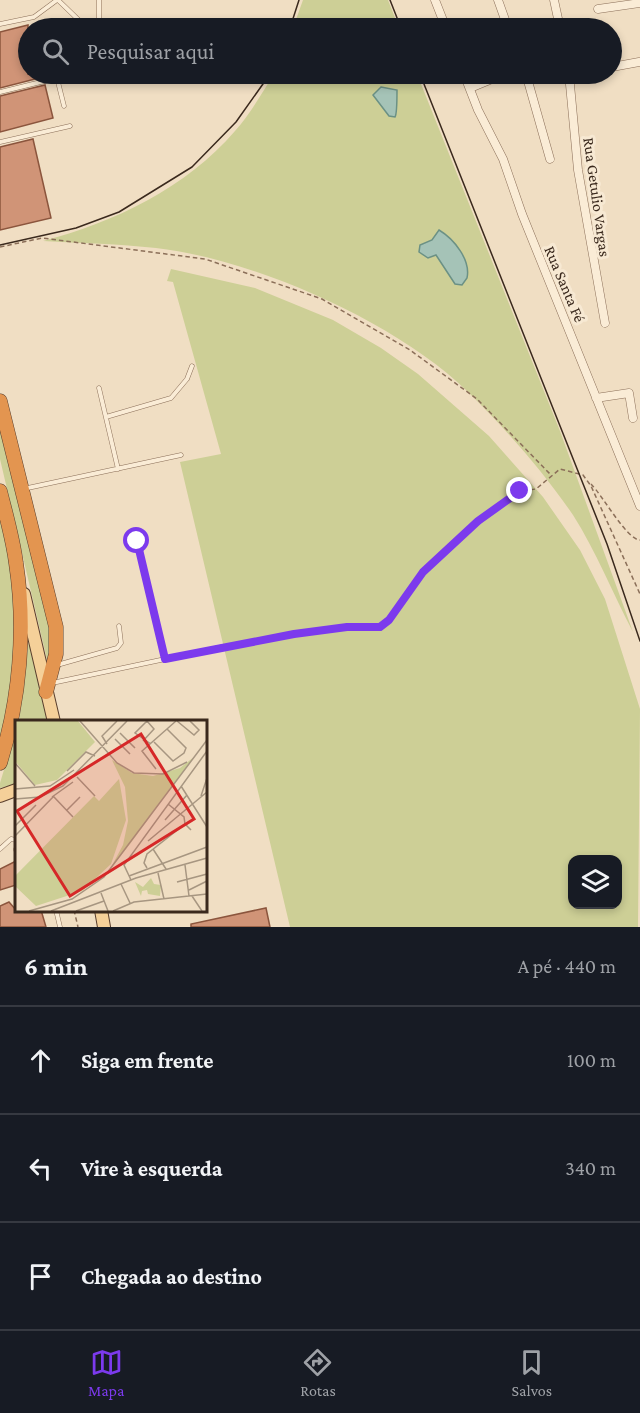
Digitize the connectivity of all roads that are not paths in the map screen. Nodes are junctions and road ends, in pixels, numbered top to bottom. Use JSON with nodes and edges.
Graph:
{"nodes":[{"id":1,"x":46,"y":0,"type":"edge"},
{"id":2,"x":58,"y":0,"type":"edge"},
{"id":3,"x":99,"y":0,"type":"edge"},
{"id":4,"x":435,"y":0,"type":"edge"},
{"id":5,"x":498,"y":0,"type":"edge"},
{"id":6,"x":554,"y":0,"type":"edge"},
{"id":7,"x":640,"y":3,"type":"edge"},
{"id":8,"x":46,"y":7,"type":"junction"},
{"id":9,"x":598,"y":9,"type":"dead end"},
{"id":10,"x":29,"y":18,"type":"edge"},
{"id":11,"x":77,"y":18,"type":"edge"},
{"id":12,"x":99,"y":18,"type":"edge"},
{"id":13,"x":442,"y":18,"type":"edge"},
{"id":14,"x":504,"y":18,"type":"edge"},
{"id":15,"x":558,"y":18,"type":"edge"},
{"id":16,"x":18,"y":20,"type":"edge"},
{"id":17,"x":0,"y":24,"type":"edge"},
{"id":18,"x":639,"y":62,"type":"edge"},
{"id":19,"x":622,"y":65,"type":"edge"},
{"id":20,"x":640,"y":72,"type":"edge"},
{"id":21,"x":28,"y":84,"type":"edge"},
{"id":22,"x":59,"y":84,"type":"edge"},
{"id":23,"x":468,"y":84,"type":"edge"},
{"id":24,"x":480,"y":84,"type":"edge"},
{"id":25,"x":529,"y":84,"type":"edge"},
{"id":26,"x":570,"y":84,"type":"edge"},
{"id":27,"x":470,"y":88,"type":"junction"},
{"id":28,"x":0,"y":92,"type":"edge"},
{"id":29,"x":64,"y":106,"type":"dead end"},
{"id":30,"x":70,"y":126,"type":"dead end"},
{"id":31,"x":0,"y":142,"type":"edge"},
{"id":32,"x":550,"y":159,"type":"dead end"},
{"id":33,"x":605,"y":323,"type":"dead end"},
{"id":34,"x":192,"y":366,"type":"dead end"},
{"id":35,"x":99,"y":388,"type":"dead end"},
{"id":36,"x":596,"y":398,"type":"junction"},
{"id":37,"x":0,"y":401,"type":"edge"},
{"id":38,"x":106,"y":417,"type":"junction"},
{"id":39,"x":633,"y":418,"type":"dead end"},
{"id":40,"x":181,"y":455,"type":"dead end"},
{"id":41,"x":118,"y":469,"type":"junction"},
{"id":42,"x":23,"y":489,"type":"junction"},
{"id":43,"x":0,"y":491,"type":"edge"},
{"id":44,"x":640,"y":506,"type":"edge"},
{"id":45,"x":137,"y":541,"type":"dead end"},
{"id":46,"x":17,"y":564,"type":"junction"},
{"id":47,"x":119,"y":626,"type":"dead end"},
{"id":48,"x":222,"y":647,"type":"road end"},
{"id":49,"x":165,"y":659,"type":"junction"},
{"id":50,"x":53,"y":666,"type":"junction"},
{"id":51,"x":47,"y":688,"type":"junction"},
{"id":52,"x":54,"y":720,"type":"edge"},
{"id":53,"x":0,"y":763,"type":"edge"},
{"id":54,"x":15,"y":790,"type":"edge"},
{"id":55,"x":0,"y":796,"type":"edge"},
{"id":56,"x":15,"y":840,"type":"edge"},
{"id":57,"x":0,"y":849,"type":"edge"},
{"id":58,"x":56,"y":912,"type":"edge"},
{"id":59,"x":101,"y":912,"type":"edge"},
{"id":60,"x":60,"y":927,"type":"edge"},
{"id":61,"x":104,"y":927,"type":"edge"}],
"edges":[{"from":1,"to":8,"type":"lane"},
{"from":2,"to":8,"type":"lane"},
{"from":2,"to":11,"type":"lane"},
{"from":3,"to":12,"type":"lane"},
{"from":4,"to":13,"type":"street"},
{"from":5,"to":14,"type":"street"},
{"from":6,"to":15,"type":"street"},
{"from":7,"to":9,"type":"street"},
{"from":8,"to":10,"type":"lane"},
{"from":16,"to":17,"type":"lane"},
{"from":18,"to":19,"type":"street"},
{"from":18,"to":20,"type":"street"},
{"from":21,"to":28,"type":"lane"},
{"from":22,"to":29,"type":"lane"},
{"from":23,"to":27,"type":"street","name":"Rua Santa Fé"},
{"from":24,"to":27,"type":"street"},
{"from":25,"to":32,"type":"street"},
{"from":26,"to":33,"type":"street","name":"Rua Getulio Vargas"},
{"from":27,"to":36,"type":"street","name":"Rua Santa Fé"},
{"from":30,"to":31,"type":"lane"},
{"from":34,"to":38,"type":"lane"},
{"from":35,"to":38,"type":"lane"},
{"from":36,"to":39,"type":"street"},
{"from":36,"to":44,"type":"street","name":"Rua Santa Fé"},
{"from":37,"to":42,"type":"highway"},
{"from":38,"to":41,"type":"lane"},
{"from":40,"to":41,"type":"lane"},
{"from":41,"to":42,"type":"lane"},
{"from":42,"to":50,"type":"highway"},
{"from":43,"to":46,"type":"highway"},
{"from":45,"to":49,"type":"lane"},
{"from":46,"to":51,"type":"main road"},
{"from":46,"to":53,"type":"highway"},
{"from":47,"to":50,"type":"lane"},
{"from":48,"to":49,"type":"lane"},
{"from":49,"to":51,"type":"lane"},
{"from":50,"to":51,"type":"highway"},
{"from":51,"to":52,"type":"main road"},
{"from":54,"to":55,"type":"main road"},
{"from":56,"to":57,"type":"lane"},
{"from":58,"to":60,"type":"lane"},
{"from":59,"to":61,"type":"main road"}]}
